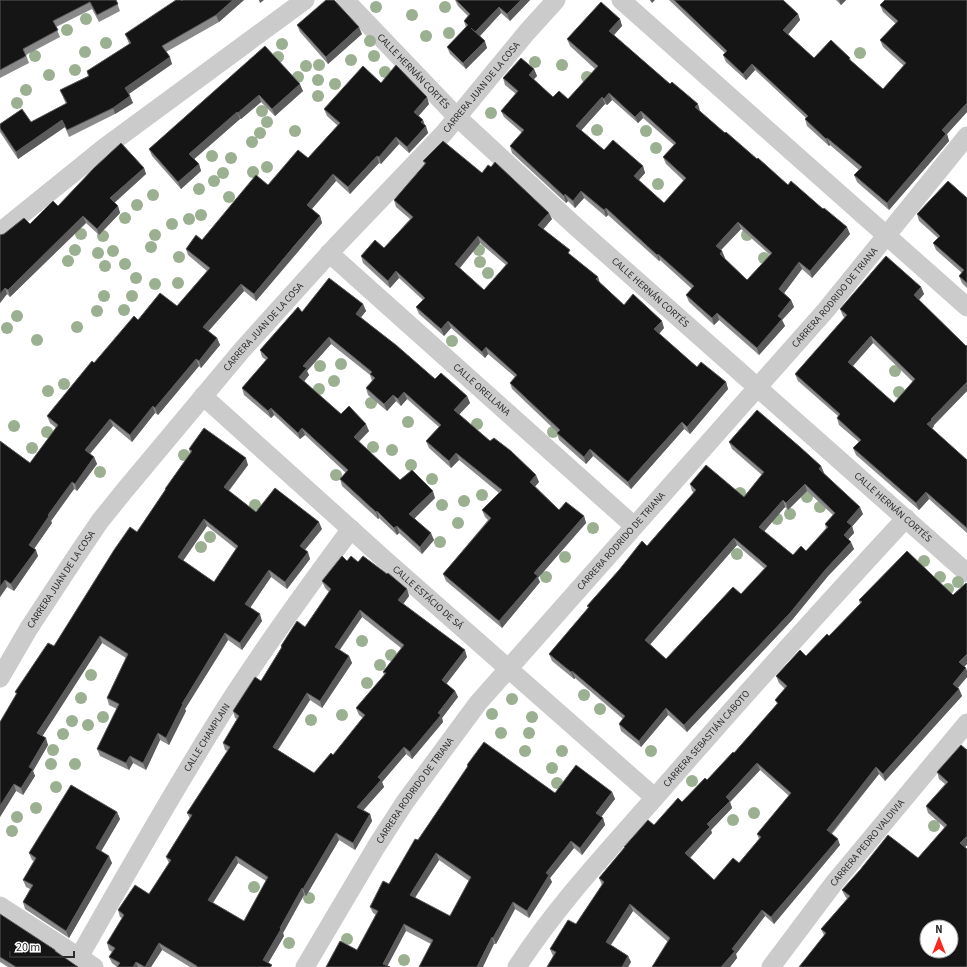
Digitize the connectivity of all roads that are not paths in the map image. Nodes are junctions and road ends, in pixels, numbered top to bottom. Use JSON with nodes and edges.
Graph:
{"nodes":[{"id":1,"x":304,"y":0,"type":"edge"},
{"id":2,"x":346,"y":0,"type":"edge"},
{"id":3,"x":556,"y":0,"type":"edge"},
{"id":4,"x":621,"y":0,"type":"edge"},
{"id":5,"x":456,"y":117,"type":"junction"},
{"id":6,"x":967,"y":136,"type":"edge"},
{"id":7,"x":0,"y":232,"type":"edge"},
{"id":8,"x":886,"y":235,"type":"junction"},
{"id":9,"x":329,"y":253,"type":"junction"},
{"id":10,"x":967,"y":307,"type":"edge"},
{"id":11,"x":758,"y":387,"type":"junction"},
{"id":12,"x":203,"y":396,"type":"junction"},
{"id":13,"x":906,"y":518,"type":"junction"},
{"id":14,"x":634,"y":526,"type":"junction"},
{"id":15,"x":351,"y":529,"type":"junction"},
{"id":16,"x":967,"y":573,"type":"edge"},
{"id":17,"x":509,"y":668,"type":"junction"},
{"id":18,"x":0,"y":678,"type":"edge"},
{"id":19,"x":967,"y":723,"type":"edge"},
{"id":20,"x":654,"y":797,"type":"junction"},
{"id":21,"x":0,"y":906,"type":"edge"},
{"id":22,"x":87,"y":962,"type":"edge"},
{"id":23,"x":305,"y":967,"type":"edge"},
{"id":24,"x":517,"y":967,"type":"edge"},
{"id":25,"x":771,"y":967,"type":"edge"}],
"edges":[{"from":1,"to":7,"type":"street"},
{"from":2,"to":5,"type":"street","name":"CALLE HERNÁN CORTÉS"},
{"from":3,"to":5,"type":"street","name":"CARRERA JUAN DE LA COSA"},
{"from":4,"to":8,"type":"street"},
{"from":5,"to":9,"type":"street","name":"CARRERA JUAN DE LA COSA"},
{"from":5,"to":11,"type":"street","name":"CALLE HERNÁN CORTÉS"},
{"from":6,"to":8,"type":"street","name":"CARRERA RODRIDO DE TRIANA"},
{"from":8,"to":10,"type":"street"},
{"from":8,"to":11,"type":"street","name":"CARRERA RODRIDO DE TRIANA"},
{"from":9,"to":12,"type":"street","name":"CARRERA JUAN DE LA COSA"},
{"from":9,"to":14,"type":"street","name":"CALLE ORELLANA"},
{"from":11,"to":13,"type":"street","name":"CALLE HERNÁN CORTÉS"},
{"from":11,"to":14,"type":"street","name":"CARRERA RODRIDO DE TRIANA"},
{"from":12,"to":15,"type":"street","name":"CALLE ESTÁCIO DE SÁ"},
{"from":12,"to":18,"type":"street","name":"CARRERA JUAN DE LA COSA"},
{"from":13,"to":16,"type":"street","name":"CALLE HERNÁN CORTÉS"},
{"from":13,"to":20,"type":"street","name":"CARRERA SEBASTIÁN CABOTO"},
{"from":14,"to":17,"type":"street","name":"CARRERA RODRIDO DE TRIANA"},
{"from":15,"to":17,"type":"street","name":"CALLE ESTÁCIO DE SÁ"},
{"from":15,"to":22,"type":"street","name":"CALLE CHAMPLAIN"},
{"from":17,"to":20,"type":"street","name":"CALLE ESTÁCIO DE SÁ"},
{"from":17,"to":23,"type":"street","name":"CARRERA RODRIDO DE TRIANA"},
{"from":19,"to":25,"type":"street","name":"CARRERA PEDRO VALDIVIA"},
{"from":20,"to":24,"type":"street","name":"CARRERA SEBASTIÁN CABOTO"},
{"from":21,"to":22,"type":"street"}]}
